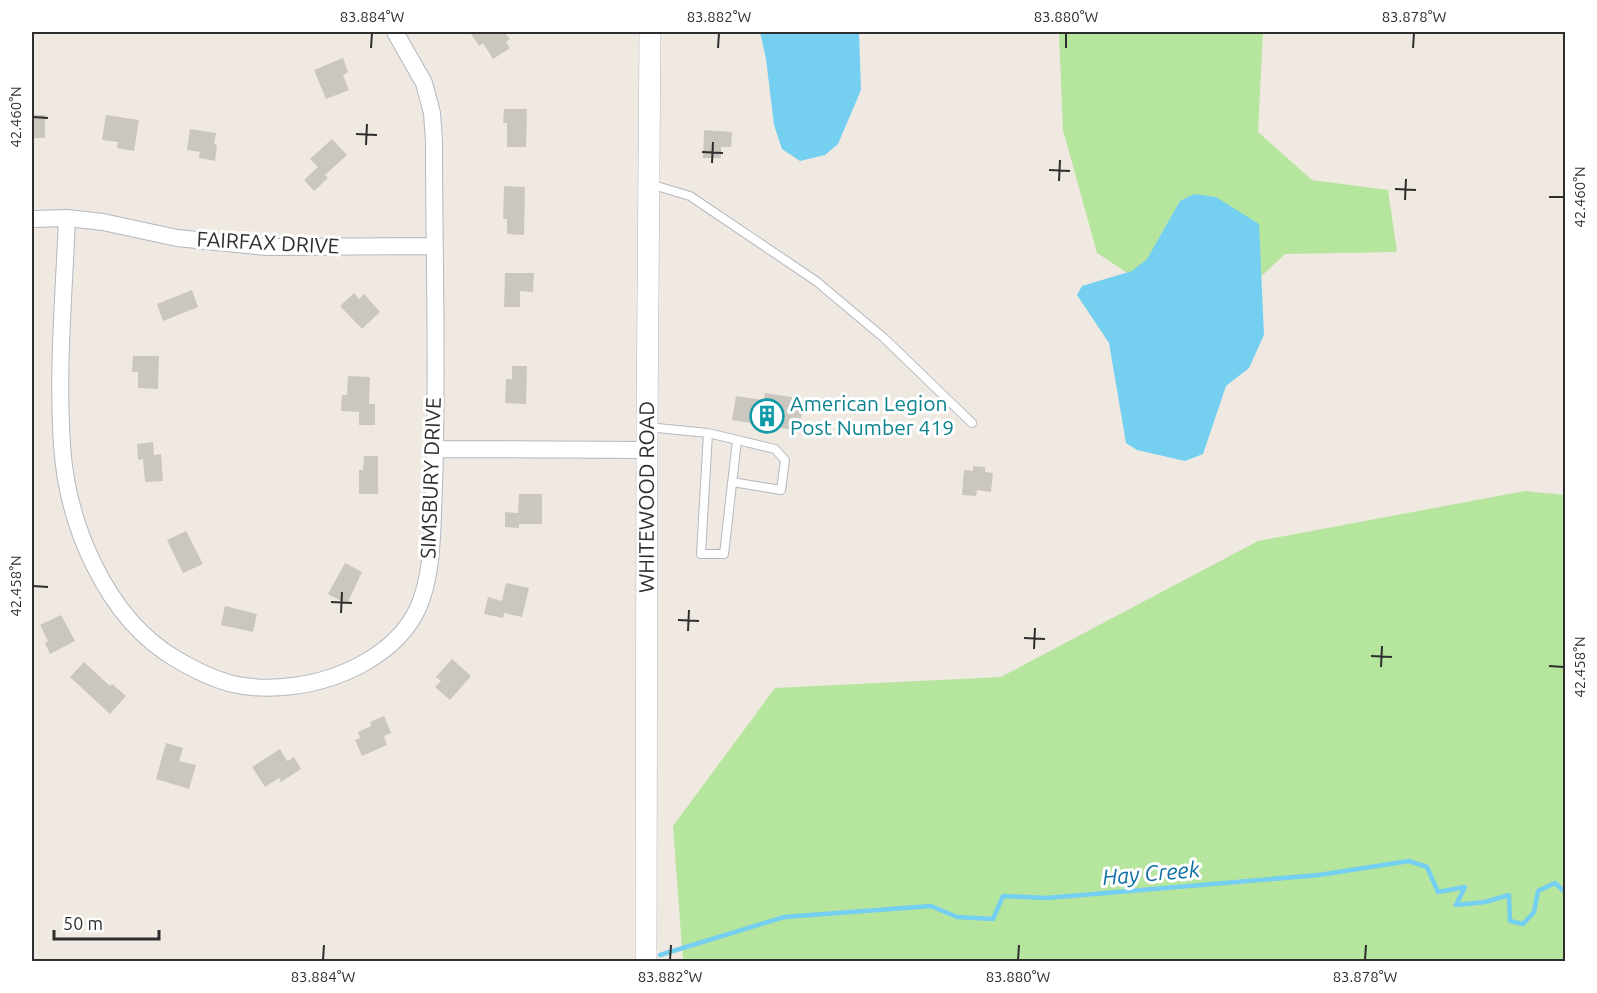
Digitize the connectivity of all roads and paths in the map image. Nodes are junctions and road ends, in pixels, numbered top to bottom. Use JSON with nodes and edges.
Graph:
{"nodes":[{"id":1,"x":394,"y":32,"type":"edge"},
{"id":2,"x":650,"y":32,"type":"edge"},
{"id":3,"x":648,"y":183,"type":"junction"},
{"id":4,"x":67,"y":218,"type":"junction"},
{"id":5,"x":32,"y":219,"type":"edge"},
{"id":6,"x":434,"y":246,"type":"junction"},
{"id":7,"x":972,"y":423,"type":"dead end"},
{"id":8,"x":647,"y":427,"type":"junction"},
{"id":9,"x":708,"y":433,"type":"junction"},
{"id":10,"x":737,"y":440,"type":"junction"},
{"id":11,"x":435,"y":448,"type":"junction"},
{"id":12,"x":647,"y":450,"type":"junction"},
{"id":13,"x":732,"y":482,"type":"junction"},
{"id":14,"x":646,"y":962,"type":"edge"}],
"edges":[{"from":1,"to":6,"type":"street","name":"SIMSBURY DRIVE"},
{"from":2,"to":3,"type":"street","name":"WHITEWOOD ROAD"},
{"from":3,"to":7,"type":"lane"},
{"from":3,"to":8,"type":"street","name":"WHITEWOOD ROAD"},
{"from":4,"to":5,"type":"street","name":"FAIRFAX DRIVE"},
{"from":4,"to":6,"type":"street","name":"FAIRFAX DRIVE"},
{"from":4,"to":11,"type":"street","name":"SIMSBURY DRIVE"},
{"from":6,"to":11,"type":"street","name":"SIMSBURY DRIVE"},
{"from":8,"to":9,"type":"lane"},
{"from":8,"to":12,"type":"street","name":"WHITEWOOD ROAD"},
{"from":9,"to":10,"type":"lane"},
{"from":9,"to":13,"type":"lane"},
{"from":10,"to":13,"type":"lane"},
{"from":10,"to":13,"type":"lane"},
{"from":11,"to":12,"type":"street"},
{"from":12,"to":14,"type":"street","name":"WHITEWOOD ROAD"}]}
